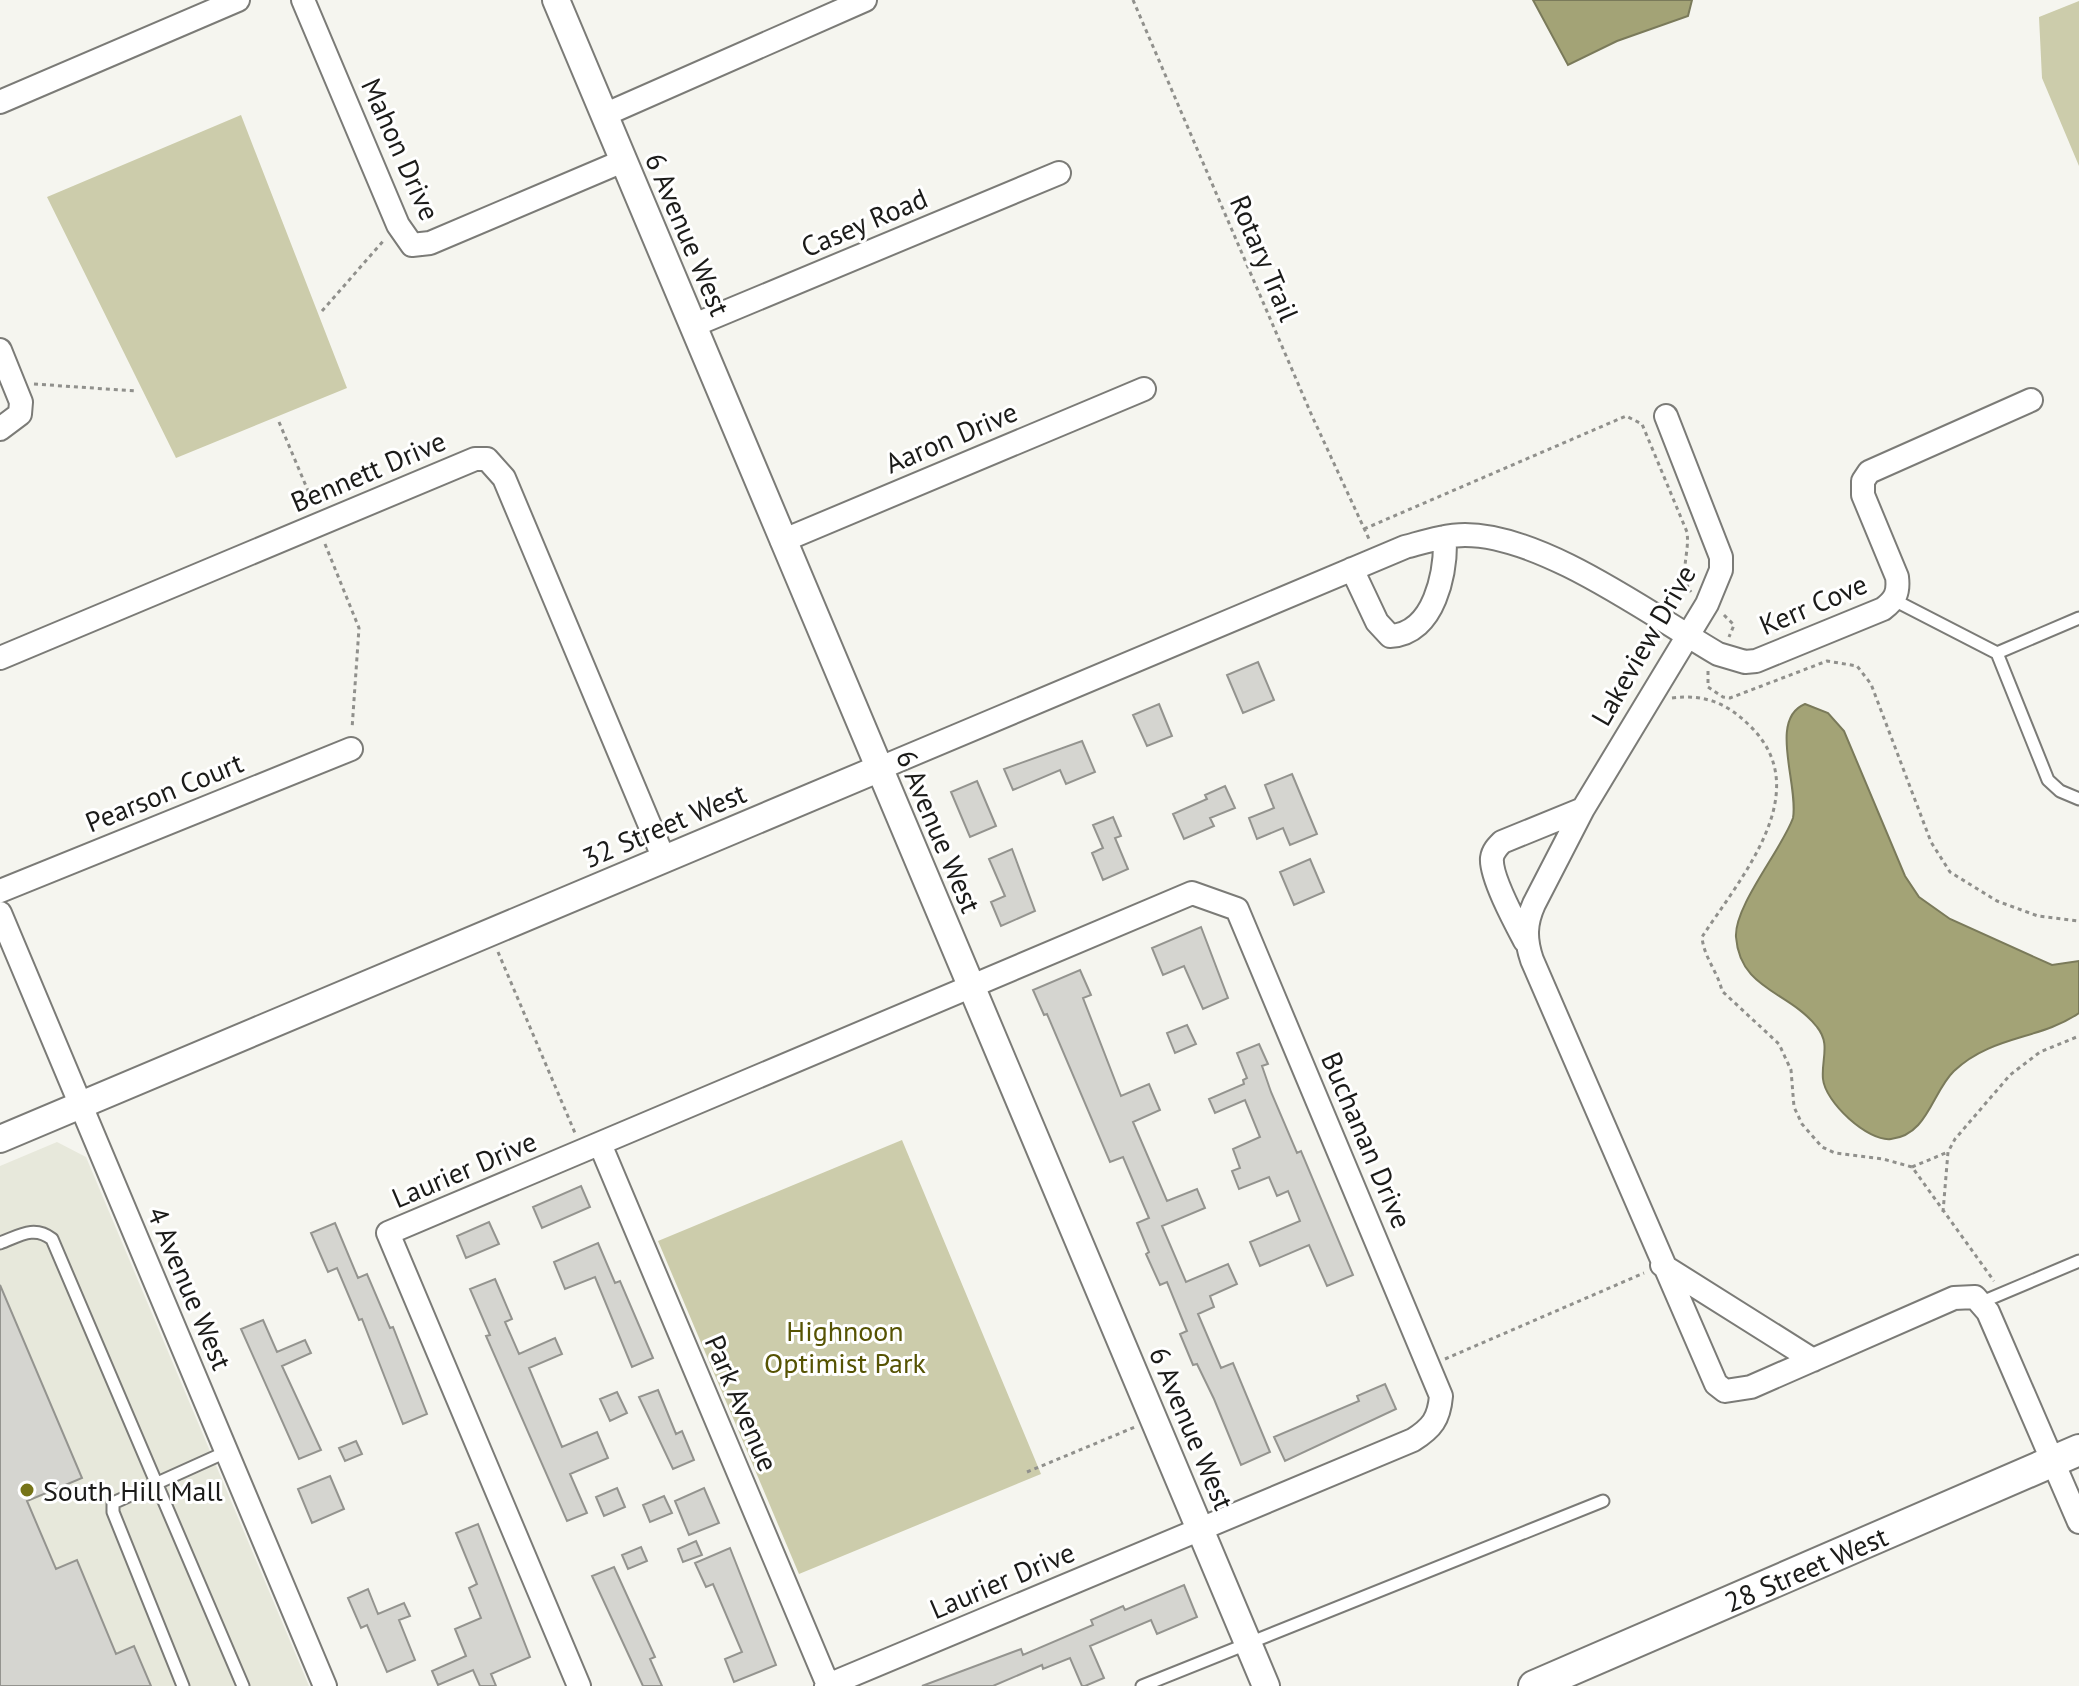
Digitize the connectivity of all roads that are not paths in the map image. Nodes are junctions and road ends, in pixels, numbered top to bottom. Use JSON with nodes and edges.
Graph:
{"nodes":[{"id":1,"x":238,"y":0,"type":"edge"},
{"id":2,"x":303,"y":0,"type":"edge"},
{"id":3,"x":556,"y":0,"type":"edge"},
{"id":4,"x":865,"y":0,"type":"edge"},
{"id":5,"x":0,"y":102,"type":"edge"},
{"id":6,"x":604,"y":115,"type":"junction"},
{"id":7,"x":623,"y":161,"type":"junction"},
{"id":8,"x":1059,"y":173,"type":"dead end"},
{"id":9,"x":692,"y":326,"type":"junction"},
{"id":10,"x":0,"y":350,"type":"edge"},
{"id":11,"x":1144,"y":389,"type":"dead end"},
{"id":12,"x":2031,"y":400,"type":"dead end"},
{"id":13,"x":1666,"y":416,"type":"dead end"},
{"id":14,"x":0,"y":429,"type":"edge"},
{"id":15,"x":1445,"y":537,"type":"junction"},
{"id":16,"x":782,"y":541,"type":"junction"},
{"id":17,"x":1352,"y":569,"type":"junction"},
{"id":18,"x":1894,"y":600,"type":"junction"},
{"id":19,"x":2079,"y":618,"type":"edge"},
{"id":20,"x":1687,"y":636,"type":"junction"},
{"id":21,"x":1997,"y":653,"type":"junction"},
{"id":22,"x":0,"y":658,"type":"edge"},
{"id":23,"x":351,"y":749,"type":"road end"},
{"id":24,"x":878,"y":769,"type":"junction"},
{"id":25,"x":2079,"y":799,"type":"edge"},
{"id":26,"x":1583,"y":809,"type":"junction"},
{"id":27,"x":664,"y":859,"type":"junction"},
{"id":28,"x":0,"y":891,"type":"edge"},
{"id":29,"x":0,"y":913,"type":"edge"},
{"id":30,"x":1526,"y":942,"type":"junction"},
{"id":31,"x":971,"y":988,"type":"junction"},
{"id":32,"x":81,"y":1105,"type":"junction"},
{"id":33,"x":0,"y":1139,"type":"edge"},
{"id":34,"x":592,"y":1148,"type":"junction"},
{"id":35,"x":0,"y":1243,"type":"edge"},
{"id":36,"x":2079,"y":1261,"type":"edge"},
{"id":37,"x":1662,"y":1265,"type":"junction"},
{"id":38,"x":1984,"y":1297,"type":"junction"},
{"id":39,"x":1813,"y":1360,"type":"junction"},
{"id":40,"x":226,"y":1452,"type":"junction"},
{"id":41,"x":2066,"y":1455,"type":"edge"},
{"id":42,"x":154,"y":1483,"type":"junction"},
{"id":43,"x":1603,"y":1501,"type":"dead end"},
{"id":44,"x":2079,"y":1522,"type":"edge"},
{"id":45,"x":1201,"y":1530,"type":"junction"},
{"id":46,"x":1248,"y":1641,"type":"junction"},
{"id":47,"x":183,"y":1686,"type":"edge"},
{"id":48,"x":243,"y":1686,"type":"edge"},
{"id":49,"x":325,"y":1686,"type":"edge"},
{"id":50,"x":579,"y":1686,"type":"edge"},
{"id":51,"x":827,"y":1686,"type":"edge"},
{"id":52,"x":1142,"y":1686,"type":"edge"},
{"id":53,"x":1266,"y":1686,"type":"edge"},
{"id":54,"x":1534,"y":1686,"type":"edge"}],
"edges":[{"from":1,"to":5,"type":"street"},
{"from":2,"to":7,"type":"street","name":"Mahon Drive"},
{"from":3,"to":6,"type":"street","name":"6 Avenue West"},
{"from":4,"to":6,"type":"street"},
{"from":6,"to":7,"type":"street","name":"6 Avenue West"},
{"from":7,"to":9,"type":"street","name":"6 Avenue West"},
{"from":8,"to":9,"type":"street","name":"Casey Road"},
{"from":9,"to":16,"type":"street","name":"6 Avenue West"},
{"from":10,"to":14,"type":"street"},
{"from":11,"to":16,"type":"street","name":"Aaron Drive"},
{"from":12,"to":18,"type":"street","name":"Kerr Cove"},
{"from":13,"to":20,"type":"street","name":"Lakeview Drive"},
{"from":15,"to":17,"type":"street","name":"32 Street West"},
{"from":15,"to":17,"type":"street"},
{"from":15,"to":20,"type":"street","name":"32 Street West"},
{"from":16,"to":24,"type":"street","name":"6 Avenue West"},
{"from":17,"to":24,"type":"street","name":"32 Street West"},
{"from":18,"to":20,"type":"street","name":"Kerr Cove"},
{"from":18,"to":21,"type":"lane"},
{"from":19,"to":21,"type":"lane"},
{"from":20,"to":26,"type":"street","name":"Lakeview Drive"},
{"from":21,"to":25,"type":"lane"},
{"from":22,"to":27,"type":"street","name":"Bennett Drive"},
{"from":23,"to":28,"type":"street","name":"Pearson Court"},
{"from":24,"to":27,"type":"street","name":"32 Street West"},
{"from":24,"to":31,"type":"street","name":"6 Avenue West"},
{"from":26,"to":30,"type":"street","name":"Lakeview Drive"},
{"from":26,"to":30,"type":"street"},
{"from":27,"to":32,"type":"street","name":"32 Street West"},
{"from":29,"to":32,"type":"street","name":"4 Avenue West"},
{"from":30,"to":37,"type":"street"},
{"from":31,"to":34,"type":"street","name":"Laurier Drive"},
{"from":31,"to":45,"type":"street","name":"6 Avenue West"},
{"from":31,"to":45,"type":"street","name":"Buchanan Drive"},
{"from":32,"to":33,"type":"street","name":"32 Street West"},
{"from":32,"to":40,"type":"street","name":"4 Avenue West"},
{"from":34,"to":50,"type":"street","name":"Laurier Drive"},
{"from":34,"to":51,"type":"street","name":"Park Avenue"},
{"from":35,"to":42,"type":"lane"},
{"from":36,"to":38,"type":"lane"},
{"from":37,"to":39,"type":"street"},
{"from":37,"to":39,"type":"street"},
{"from":38,"to":39,"type":"street"},
{"from":38,"to":41,"type":"street"},
{"from":40,"to":42,"type":"lane"},
{"from":40,"to":49,"type":"street","name":"4 Avenue West"},
{"from":41,"to":44,"type":"street"},
{"from":41,"to":54,"type":"main road","name":"28 Street West"},
{"from":42,"to":47,"type":"lane"},
{"from":42,"to":48,"type":"lane"},
{"from":43,"to":46,"type":"lane"},
{"from":45,"to":46,"type":"street","name":"6 Avenue West"},
{"from":45,"to":51,"type":"street","name":"Laurier Drive"},
{"from":46,"to":52,"type":"lane"},
{"from":46,"to":53,"type":"street","name":"6 Avenue West"}]}
